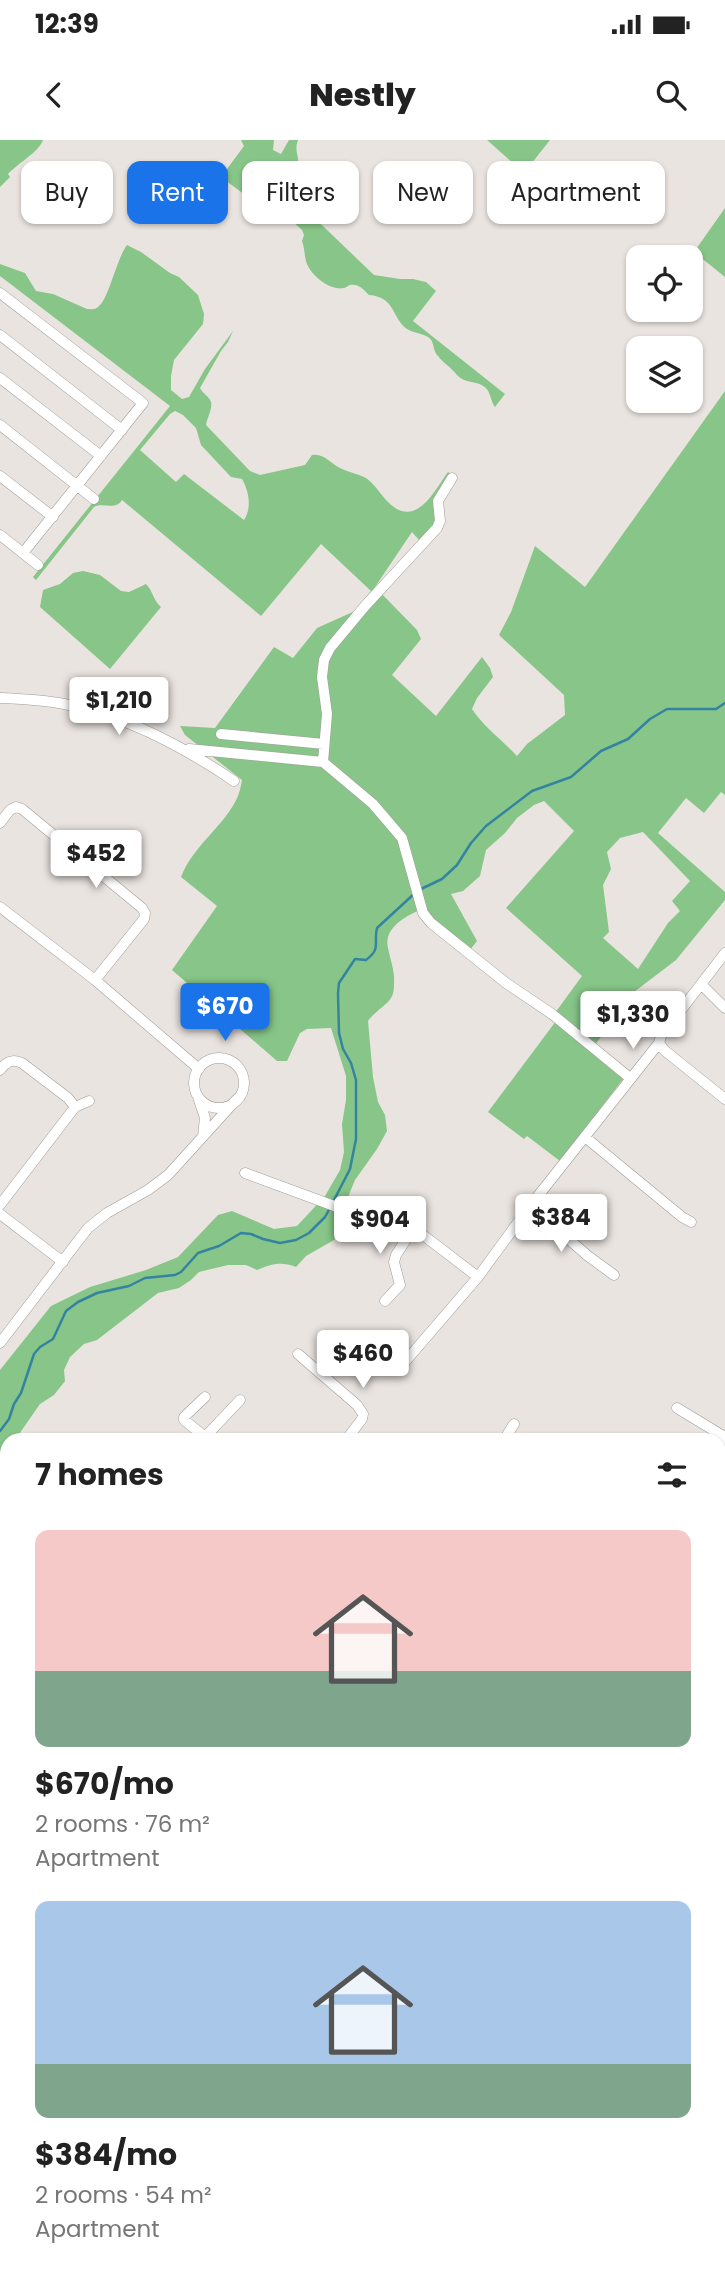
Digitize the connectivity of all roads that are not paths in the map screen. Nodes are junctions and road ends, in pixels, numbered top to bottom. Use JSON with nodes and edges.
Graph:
{"nodes":[{"id":1,"x":0,"y":293,"type":"edge"},
{"id":2,"x":0,"y":335,"type":"edge"},
{"id":3,"x":0,"y":378,"type":"edge"},
{"id":4,"x":0,"y":425,"type":"edge"},
{"id":5,"x":122,"y":430,"type":"junction"},
{"id":6,"x":101,"y":456,"type":"junction"},
{"id":7,"x":0,"y":475,"type":"edge"},
{"id":8,"x":452,"y":478,"type":"dead end"},
{"id":9,"x":77,"y":486,"type":"junction"},
{"id":10,"x":94,"y":499,"type":"dead end"},
{"id":11,"x":53,"y":517,"type":"junction"},
{"id":12,"x":0,"y":535,"type":"edge"},
{"id":13,"x":23,"y":553,"type":"junction"},
{"id":14,"x":38,"y":565,"type":"dead end"},
{"id":15,"x":0,"y":698,"type":"edge"},
{"id":16,"x":221,"y":734,"type":"dead end"},
{"id":17,"x":324,"y":744,"type":"junction"},
{"id":18,"x":182,"y":748,"type":"junction"},
{"id":19,"x":323,"y":762,"type":"junction"},
{"id":20,"x":234,"y":781,"type":"dead end"},
{"id":21,"x":0,"y":822,"type":"edge"},
{"id":22,"x":0,"y":907,"type":"edge"},
{"id":23,"x":725,"y":953,"type":"edge"},
{"id":24,"x":95,"y":980,"type":"junction"},
{"id":25,"x":702,"y":985,"type":"junction"},
{"id":26,"x":725,"y":1009,"type":"edge"},
{"id":27,"x":659,"y":1043,"type":"junction"},
{"id":28,"x":199,"y":1069,"type":"junction"},
{"id":29,"x":0,"y":1070,"type":"edge"},
{"id":30,"x":630,"y":1078,"type":"junction"},
{"id":31,"x":197,"y":1094,"type":"junction"},
{"id":32,"x":237,"y":1099,"type":"junction"},
{"id":33,"x":725,"y":1099,"type":"edge"},
{"id":34,"x":89,"y":1101,"type":"dead end"},
{"id":35,"x":75,"y":1107,"type":"junction"},
{"id":36,"x":585,"y":1137,"type":"junction"},
{"id":37,"x":202,"y":1140,"type":"junction"},
{"id":38,"x":244,"y":1173,"type":"dead end"},
{"id":39,"x":0,"y":1205,"type":"edge"},
{"id":40,"x":530,"y":1206,"type":"junction"},
{"id":41,"x":0,"y":1214,"type":"edge"},
{"id":42,"x":691,"y":1222,"type":"dead end"},
{"id":43,"x":412,"y":1230,"type":"junction"},
{"id":44,"x":63,"y":1262,"type":"junction"},
{"id":45,"x":614,"y":1275,"type":"dead end"},
{"id":46,"x":478,"y":1277,"type":"junction"},
{"id":47,"x":386,"y":1301,"type":"dead end"},
{"id":48,"x":0,"y":1343,"type":"edge"},
{"id":49,"x":298,"y":1354,"type":"dead end"},
{"id":50,"x":398,"y":1370,"type":"dead end"},
{"id":51,"x":205,"y":1397,"type":"dead end"},
{"id":52,"x":240,"y":1400,"type":"dead end"},
{"id":53,"x":677,"y":1408,"type":"dead end"},
{"id":54,"x":514,"y":1424,"type":"dead end"},
{"id":55,"x":200,"y":1433,"type":"edge"},
{"id":56,"x":212,"y":1433,"type":"edge"},
{"id":57,"x":351,"y":1433,"type":"edge"},
{"id":58,"x":508,"y":1433,"type":"edge"},
{"id":59,"x":717,"y":1433,"type":"edge"}],
"edges":[{"from":1,"to":5,"type":"street"},
{"from":2,"to":5,"type":"street"},
{"from":3,"to":6,"type":"street"},
{"from":4,"to":9,"type":"street"},
{"from":5,"to":6,"type":"street"},
{"from":6,"to":9,"type":"street"},
{"from":7,"to":11,"type":"street"},
{"from":8,"to":17,"type":"street"},
{"from":9,"to":10,"type":"street"},
{"from":9,"to":11,"type":"street"},
{"from":11,"to":13,"type":"street"},
{"from":12,"to":13,"type":"street"},
{"from":13,"to":14,"type":"street"},
{"from":15,"to":18,"type":"street"},
{"from":16,"to":17,"type":"street"},
{"from":17,"to":19,"type":"street"},
{"from":18,"to":19,"type":"street"},
{"from":18,"to":20,"type":"street"},
{"from":19,"to":30,"type":"street"},
{"from":21,"to":24,"type":"street"},
{"from":22,"to":24,"type":"street"},
{"from":23,"to":25,"type":"street"},
{"from":24,"to":28,"type":"street"},
{"from":25,"to":26,"type":"street"},
{"from":25,"to":27,"type":"street"},
{"from":27,"to":30,"type":"street"},
{"from":27,"to":33,"type":"street"},
{"from":28,"to":31,"type":"street"},
{"from":28,"to":32,"type":"street"},
{"from":29,"to":35,"type":"street"},
{"from":30,"to":36,"type":"street"},
{"from":31,"to":32,"type":"street"},
{"from":31,"to":37,"type":"street"},
{"from":32,"to":37,"type":"street"},
{"from":34,"to":35,"type":"street"},
{"from":35,"to":39,"type":"street"},
{"from":36,"to":40,"type":"street"},
{"from":36,"to":42,"type":"street"},
{"from":37,"to":44,"type":"street"},
{"from":38,"to":43,"type":"street"},
{"from":40,"to":45,"type":"street"},
{"from":40,"to":46,"type":"street"},
{"from":41,"to":44,"type":"street"},
{"from":43,"to":46,"type":"street"},
{"from":43,"to":47,"type":"street"},
{"from":44,"to":48,"type":"street"},
{"from":46,"to":50,"type":"street"},
{"from":49,"to":57,"type":"street"},
{"from":51,"to":55,"type":"street"},
{"from":52,"to":56,"type":"street"},
{"from":53,"to":59,"type":"street"},
{"from":54,"to":58,"type":"street"}]}
